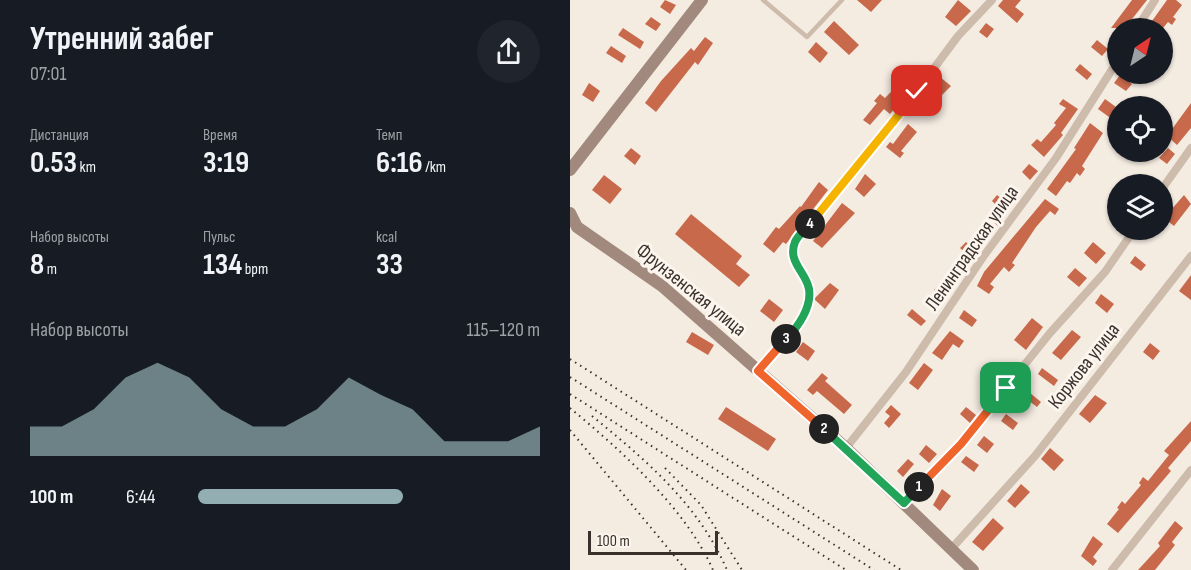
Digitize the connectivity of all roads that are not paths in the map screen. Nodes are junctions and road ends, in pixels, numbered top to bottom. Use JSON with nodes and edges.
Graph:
{"nodes":[{"id":1,"x":702,"y":0,"type":"edge"},
{"id":2,"x":763,"y":0,"type":"edge"},
{"id":3,"x":842,"y":0,"type":"edge"},
{"id":4,"x":992,"y":0,"type":"edge"},
{"id":5,"x":1155,"y":0,"type":"edge"},
{"id":6,"x":1143,"y":18,"type":"edge"},
{"id":7,"x":1107,"y":77,"type":"edge"},
{"id":8,"x":1191,"y":148,"type":"edge"},
{"id":9,"x":570,"y":170,"type":"edge"},
{"id":10,"x":1173,"y":174,"type":"edge"},
{"id":11,"x":570,"y":213,"type":"edge"},
{"id":12,"x":1127,"y":240,"type":"edge"},
{"id":13,"x":1191,"y":256,"type":"edge"},
{"id":14,"x":758,"y":371,"type":"junction"},
{"id":15,"x":846,"y":448,"type":"junction"},
{"id":16,"x":1191,"y":470,"type":"edge"},
{"id":17,"x":904,"y":503,"type":"junction"},
{"id":18,"x":952,"y":548,"type":"junction"},
{"id":19,"x":973,"y":570,"type":"edge"},
{"id":20,"x":1112,"y":570,"type":"edge"}],
"edges":[{"from":1,"to":9,"type":"street"},
{"from":2,"to":3,"type":"lane"},
{"from":4,"to":14,"type":"street"},
{"from":5,"to":6,"type":"street"},
{"from":7,"to":15,"type":"street","name":"Ленинградская улица"},
{"from":8,"to":10,"type":"street"},
{"from":11,"to":14,"type":"street","name":"Фрунзенская улица"},
{"from":12,"to":17,"type":"street"},
{"from":13,"to":18,"type":"street","name":"Коржова улица"},
{"from":14,"to":15,"type":"street","name":"Фрунзенская улица"},
{"from":15,"to":17,"type":"street","name":"Фрунзенская улица"},
{"from":16,"to":20,"type":"street"},
{"from":17,"to":18,"type":"street","name":"Фрунзенская улица"},
{"from":18,"to":19,"type":"street","name":"Фрунзенская улица"}]}
